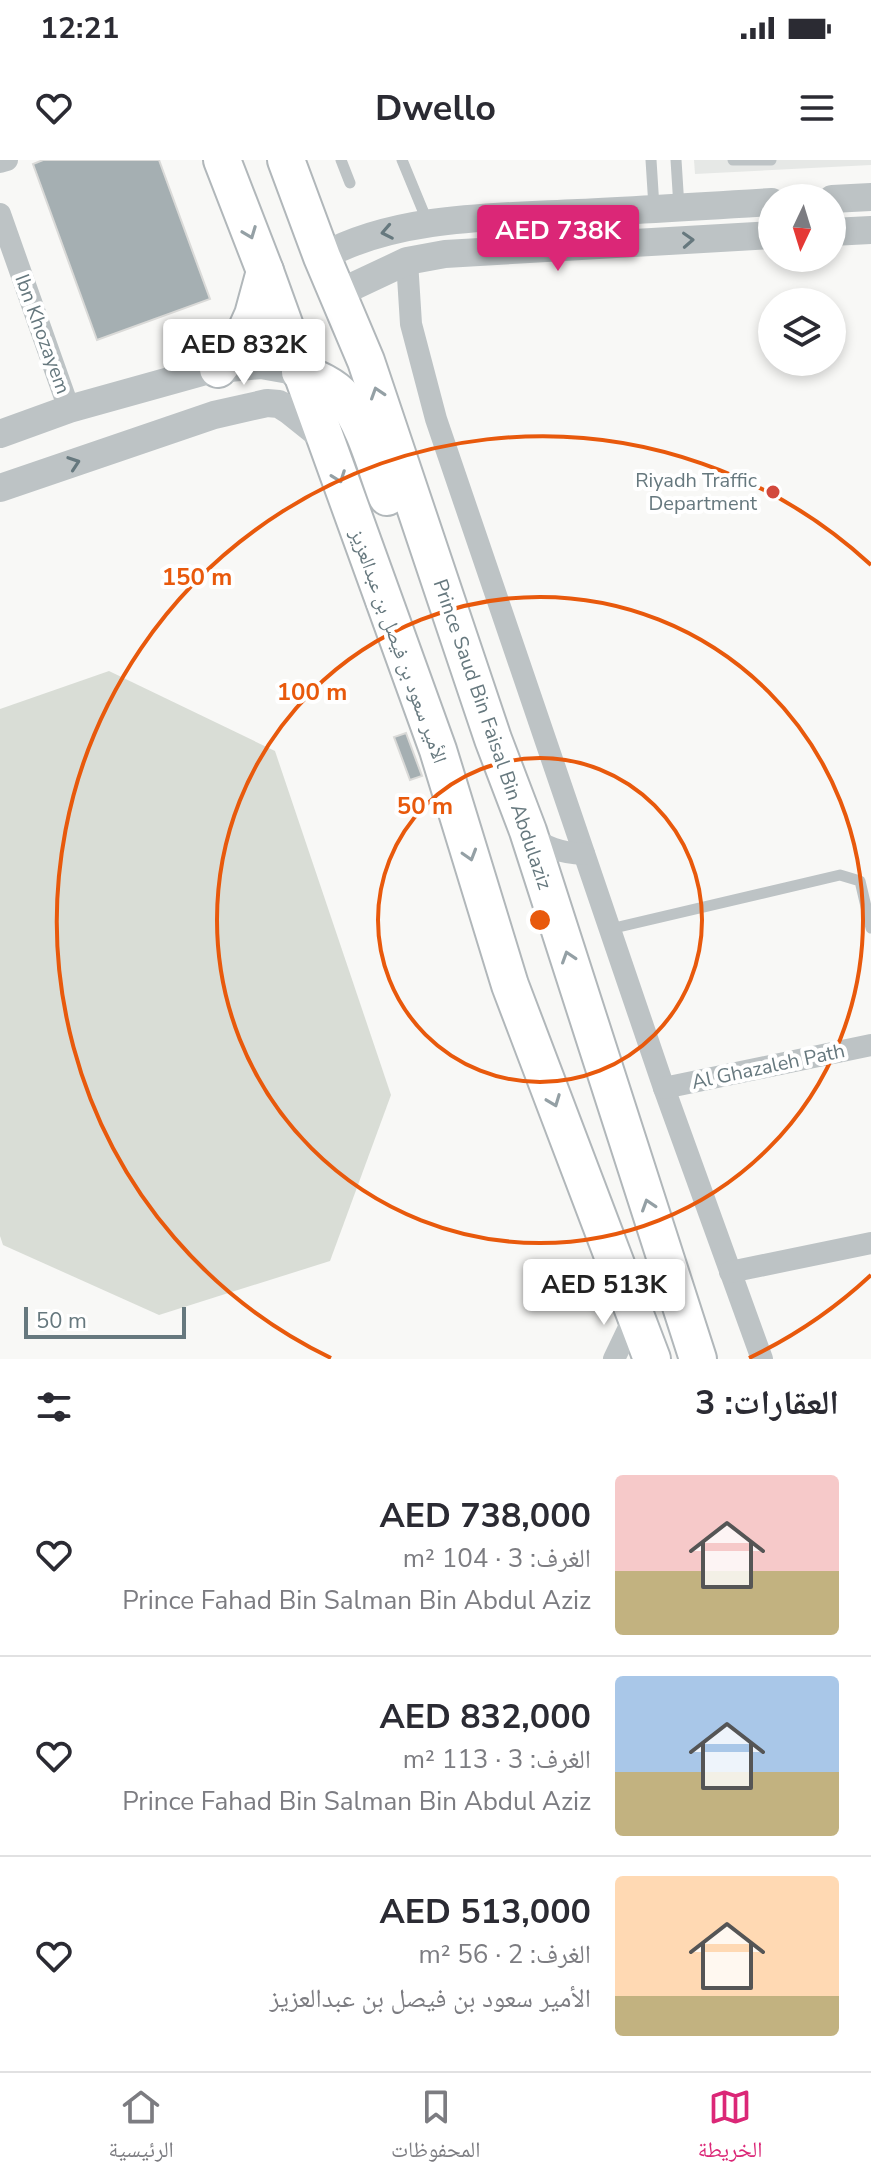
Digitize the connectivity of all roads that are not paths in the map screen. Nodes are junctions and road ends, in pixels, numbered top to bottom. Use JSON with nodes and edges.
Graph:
{"nodes":[{"id":1,"x":7,"y":160,"type":"edge"},
{"id":2,"x":222,"y":160,"type":"edge"},
{"id":3,"x":286,"y":160,"type":"edge"},
{"id":4,"x":341,"y":160,"type":"edge"},
{"id":5,"x":402,"y":160,"type":"edge"},
{"id":6,"x":651,"y":160,"type":"edge"},
{"id":7,"x":676,"y":160,"type":"edge"},
{"id":8,"x":733,"y":160,"type":"edge"},
{"id":9,"x":771,"y":160,"type":"edge"},
{"id":10,"x":0,"y":162,"type":"edge"},
{"id":11,"x":350,"y":183,"type":"dead end"},
{"id":12,"x":871,"y":197,"type":"edge"},
{"id":13,"x":846,"y":198,"type":"edge"},
{"id":14,"x":758,"y":203,"type":"edge"},
{"id":15,"x":666,"y":208,"type":"junction"},
{"id":16,"x":0,"y":214,"type":"edge"},
{"id":17,"x":428,"y":224,"type":"junction"},
{"id":18,"x":871,"y":230,"type":"edge"},
{"id":19,"x":846,"y":231,"type":"edge"},
{"id":20,"x":758,"y":236,"type":"edge"},
{"id":21,"x":322,"y":257,"type":"junction"},
{"id":22,"x":407,"y":261,"type":"junction"},
{"id":23,"x":265,"y":271,"type":"junction"},
{"id":24,"x":339,"y":293,"type":"junction"},
{"id":25,"x":213,"y":369,"type":"junction"},
{"id":26,"x":300,"y":372,"type":"junction"},
{"id":27,"x":69,"y":409,"type":"junction"},
{"id":28,"x":214,"y":415,"type":"junction"},
{"id":29,"x":0,"y":434,"type":"edge"},
{"id":30,"x":325,"y":439,"type":"junction"},
{"id":31,"x":0,"y":488,"type":"edge"},
{"id":32,"x":493,"y":739,"type":"junction"},
{"id":33,"x":528,"y":831,"type":"junction"},
{"id":34,"x":584,"y":854,"type":"junction"},
{"id":35,"x":871,"y":928,"type":"edge"},
{"id":36,"x":610,"y":929,"type":"junction"},
{"id":37,"x":871,"y":1045,"type":"edge"},
{"id":38,"x":664,"y":1088,"type":"junction"},
{"id":39,"x":871,"y":1243,"type":"edge"},
{"id":40,"x":730,"y":1272,"type":"junction"},
{"id":41,"x":635,"y":1315,"type":"junction"},
{"id":42,"x":698,"y":1355,"type":"edge"},
{"id":43,"x":651,"y":1358,"type":"edge"},
{"id":44,"x":614,"y":1359,"type":"edge"},
{"id":45,"x":762,"y":1359,"type":"edge"}],
"edges":[{"from":1,"to":10,"type":"street"},
{"from":2,"to":23,"type":"main road","name":"الأمير سعود بن فيصل بن عبدالعزيز","one_way":true},
{"from":3,"to":21,"type":"main road","name":"Prince Saud Bin Faisal Bin Abdulaziz"},
{"from":4,"to":11,"type":"lane"},
{"from":5,"to":17,"type":"lane"},
{"from":6,"to":15,"type":"lane"},
{"from":7,"to":15,"type":"lane"},
{"from":8,"to":9,"type":"lane"},
{"from":12,"to":13,"type":"street"},
{"from":14,"to":15,"type":"street"},
{"from":15,"to":17,"type":"street"},
{"from":16,"to":27,"type":"street","name":"Ibn Khozayem"},
{"from":17,"to":21,"type":"street","one_way":true},
{"from":18,"to":19,"type":"street"},
{"from":22,"to":20,"type":"street","one_way":true},
{"from":21,"to":24,"type":"main road","name":"Prince Saud Bin Faisal Bin Abdulaziz"},
{"from":22,"to":24,"type":"street"},
{"from":22,"to":34,"type":"street"},
{"from":23,"to":25,"type":"main road"},
{"from":23,"to":26,"type":"main road","name":"الأمير سعود بن فيصل بن عبدالعزيز"},
{"from":32,"to":24,"type":"main road","name":"Prince Saud Bin Faisal Bin Abdulaziz","one_way":true},
{"from":25,"to":26,"type":"street"},
{"from":25,"to":27,"type":"street"},
{"from":25,"to":28,"type":"street"},
{"from":26,"to":30,"type":"main road","name":"الأمير سعود بن فيصل بن عبدالعزيز"},
{"from":26,"to":32,"type":"main road"},
{"from":27,"to":29,"type":"street"},
{"from":28,"to":30,"type":"street"},
{"from":31,"to":28,"type":"street","one_way":true},
{"from":30,"to":41,"type":"main road","name":"الأمير سعود بن فيصل بن عبدالعزيز","one_way":true},
{"from":32,"to":33,"type":"main road","name":"Prince Saud Bin Faisal Bin Abdulaziz"},
{"from":33,"to":34,"type":"street"},
{"from":42,"to":33,"type":"main road","name":"Prince Saud Bin Faisal Bin Abdulaziz","one_way":true},
{"from":34,"to":36,"type":"street"},
{"from":35,"to":36,"type":"lane"},
{"from":36,"to":38,"type":"street"},
{"from":37,"to":38,"type":"street","name":"Al Ghazaleh Path"},
{"from":38,"to":40,"type":"street"},
{"from":39,"to":40,"type":"street"},
{"from":40,"to":45,"type":"street"},
{"from":41,"to":43,"type":"main road","name":"الأمير سعود بن فيصل بن عبدالعزيز"},
{"from":41,"to":44,"type":"street"}]}
